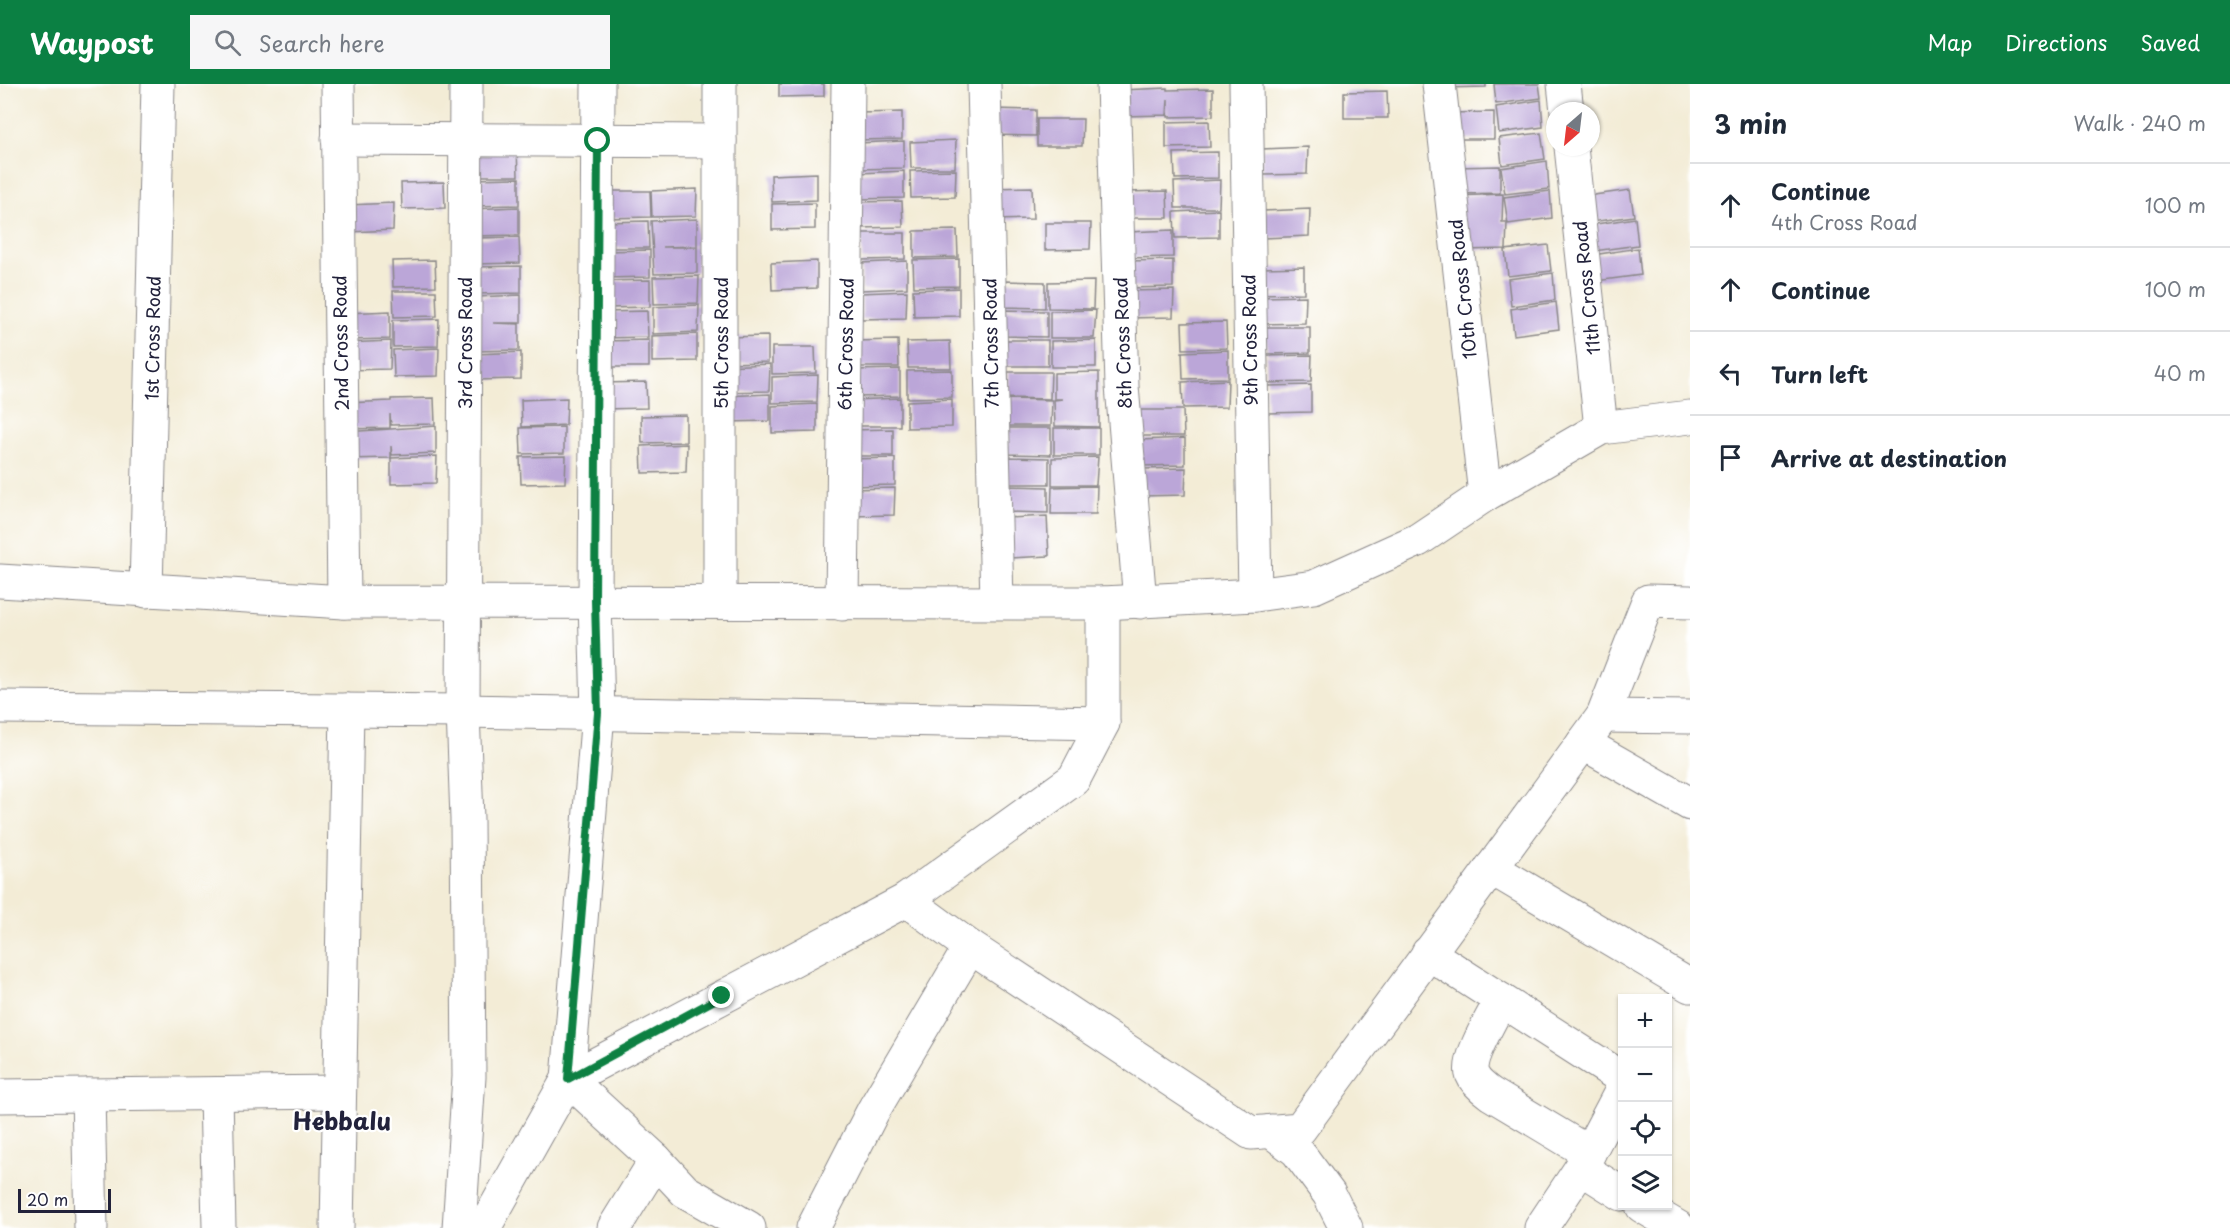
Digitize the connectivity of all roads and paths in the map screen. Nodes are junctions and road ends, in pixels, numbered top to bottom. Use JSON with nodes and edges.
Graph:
{"nodes":[{"id":1,"x":158,"y":84,"type":"edge"},
{"id":2,"x":338,"y":84,"type":"edge"},
{"id":3,"x":466,"y":84,"type":"edge"},
{"id":4,"x":598,"y":84,"type":"edge"},
{"id":5,"x":720,"y":84,"type":"edge"},
{"id":6,"x":848,"y":84,"type":"edge"},
{"id":7,"x":984,"y":84,"type":"edge"},
{"id":8,"x":1113,"y":84,"type":"edge"},
{"id":9,"x":1246,"y":84,"type":"edge"},
{"id":10,"x":1439,"y":84,"type":"edge"},
{"id":11,"x":1564,"y":84,"type":"edge"},
{"id":12,"x":1566,"y":102,"type":"edge"},
{"id":13,"x":338,"y":139,"type":"junction"},
{"id":14,"x":465,"y":141,"type":"junction"},
{"id":15,"x":598,"y":141,"type":"junction"},
{"id":16,"x":720,"y":141,"type":"junction"},
{"id":17,"x":1572,"y":156,"type":"edge"},
{"id":18,"x":1690,"y":417,"type":"edge"},
{"id":19,"x":1601,"y":428,"type":"junction"},
{"id":20,"x":1485,"y":495,"type":"junction"},
{"id":21,"x":0,"y":582,"type":"edge"},
{"id":22,"x":146,"y":591,"type":"junction"},
{"id":23,"x":1255,"y":595,"type":"junction"},
{"id":24,"x":463,"y":601,"type":"junction"},
{"id":25,"x":595,"y":601,"type":"junction"},
{"id":26,"x":720,"y":601,"type":"junction"},
{"id":27,"x":344,"y":602,"type":"junction"},
{"id":28,"x":997,"y":602,"type":"junction"},
{"id":29,"x":1140,"y":602,"type":"junction"},
{"id":30,"x":1690,"y":602,"type":"edge"},
{"id":31,"x":1103,"y":603,"type":"junction"},
{"id":32,"x":842,"y":604,"type":"junction"},
{"id":33,"x":0,"y":706,"type":"edge"},
{"id":34,"x":347,"y":710,"type":"junction"},
{"id":35,"x":463,"y":711,"type":"junction"},
{"id":36,"x":598,"y":713,"type":"junction"},
{"id":37,"x":1603,"y":716,"type":"junction"},
{"id":38,"x":1690,"y":717,"type":"edge"},
{"id":39,"x":1103,"y":723,"type":"junction"},
{"id":40,"x":1583,"y":743,"type":"junction"},
{"id":41,"x":1690,"y":804,"type":"edge"},
{"id":42,"x":1491,"y":868,"type":"junction"},
{"id":43,"x":906,"y":900,"type":"junction"},
{"id":44,"x":970,"y":947,"type":"junction"},
{"id":45,"x":1428,"y":953,"type":"junction"},
{"id":46,"x":1679,"y":990,"type":"edge"},
{"id":47,"x":1501,"y":1000,"type":"junction"},
{"id":48,"x":1618,"y":1075,"type":"edge"},
{"id":49,"x":568,"y":1079,"type":"junction"},
{"id":50,"x":339,"y":1092,"type":"junction"},
{"id":51,"x":216,"y":1094,"type":"junction"},
{"id":52,"x":88,"y":1095,"type":"junction"},
{"id":53,"x":0,"y":1096,"type":"edge"},
{"id":54,"x":1618,"y":1099,"type":"edge"},
{"id":55,"x":1289,"y":1137,"type":"junction"},
{"id":56,"x":656,"y":1160,"type":"junction"},
{"id":57,"x":1585,"y":1161,"type":"junction"},
{"id":58,"x":1618,"y":1190,"type":"edge"},
{"id":59,"x":1649,"y":1210,"type":"edge"},
{"id":60,"x":91,"y":1228,"type":"edge"},
{"id":61,"x":219,"y":1228,"type":"edge"},
{"id":62,"x":337,"y":1228,"type":"edge"},
{"id":63,"x":459,"y":1228,"type":"edge"},
{"id":64,"x":484,"y":1228,"type":"edge"},
{"id":65,"x":614,"y":1228,"type":"edge"},
{"id":66,"x":749,"y":1228,"type":"edge"},
{"id":67,"x":813,"y":1228,"type":"edge"},
{"id":68,"x":1346,"y":1228,"type":"edge"},
{"id":69,"x":1541,"y":1228,"type":"edge"},
{"id":70,"x":1679,"y":1228,"type":"edge"}],
"edges":[{"from":1,"to":22,"type":"street","name":"1st Cross Road"},
{"from":2,"to":13,"type":"street","name":"2nd Cross Road"},
{"from":3,"to":14,"type":"street","name":"3rd Cross Road"},
{"from":4,"to":15,"type":"street"},
{"from":5,"to":16,"type":"street","name":"5th Cross Road"},
{"from":6,"to":32,"type":"street","name":"6th Cross Road"},
{"from":7,"to":28,"type":"street","name":"7th Cross Road"},
{"from":8,"to":29,"type":"street","name":"8th Cross Road"},
{"from":9,"to":23,"type":"street","name":"9th Cross Road"},
{"from":10,"to":20,"type":"street","name":"10th Cross Road"},
{"from":11,"to":12,"type":"street"},
{"from":13,"to":14,"type":"street"},
{"from":13,"to":27,"type":"street","name":"2nd Cross Road"},
{"from":14,"to":15,"type":"street"},
{"from":14,"to":24,"type":"street","name":"3rd Cross Road"},
{"from":15,"to":16,"type":"street"},
{"from":15,"to":25,"type":"street"},
{"from":16,"to":26,"type":"street","name":"5th Cross Road"},
{"from":17,"to":19,"type":"street","name":"11th Cross Road"},
{"from":18,"to":19,"type":"street"},
{"from":19,"to":20,"type":"street"},
{"from":20,"to":23,"type":"street"},
{"from":21,"to":22,"type":"street"},
{"from":22,"to":27,"type":"street"},
{"from":23,"to":29,"type":"street"},
{"from":24,"to":25,"type":"street"},
{"from":24,"to":27,"type":"street"},
{"from":24,"to":35,"type":"street","name":"3rd Cross Road"},
{"from":25,"to":26,"type":"street"},
{"from":25,"to":36,"type":"street"},
{"from":26,"to":32,"type":"street"},
{"from":28,"to":31,"type":"street"},
{"from":28,"to":32,"type":"street"},
{"from":29,"to":31,"type":"street"},
{"from":30,"to":37,"type":"street"},
{"from":31,"to":39,"type":"street"},
{"from":33,"to":34,"type":"street"},
{"from":34,"to":35,"type":"street"},
{"from":34,"to":50,"type":"street"},
{"from":35,"to":36,"type":"street"},
{"from":35,"to":63,"type":"street","name":"3rd Cross Road"},
{"from":36,"to":39,"type":"street"},
{"from":36,"to":49,"type":"street"},
{"from":37,"to":38,"type":"street"},
{"from":37,"to":40,"type":"street"},
{"from":39,"to":43,"type":"street"},
{"from":40,"to":41,"type":"street"},
{"from":40,"to":42,"type":"street"},
{"from":42,"to":45,"type":"street"},
{"from":42,"to":46,"type":"street"},
{"from":43,"to":44,"type":"street"},
{"from":43,"to":49,"type":"street"},
{"from":44,"to":55,"type":"street"},
{"from":44,"to":67,"type":"street"},
{"from":45,"to":47,"type":"street"},
{"from":45,"to":55,"type":"street"},
{"from":47,"to":48,"type":"street"},
{"from":47,"to":57,"type":"street"},
{"from":49,"to":56,"type":"street"},
{"from":49,"to":64,"type":"street"},
{"from":50,"to":51,"type":"street"},
{"from":50,"to":62,"type":"street"},
{"from":51,"to":52,"type":"street"},
{"from":51,"to":61,"type":"street"},
{"from":52,"to":53,"type":"street"},
{"from":52,"to":60,"type":"street"},
{"from":54,"to":57,"type":"street"},
{"from":55,"to":68,"type":"street"},
{"from":56,"to":65,"type":"street"},
{"from":56,"to":66,"type":"street"},
{"from":57,"to":58,"type":"street"},
{"from":57,"to":69,"type":"street"},
{"from":59,"to":70,"type":"street"}]}
